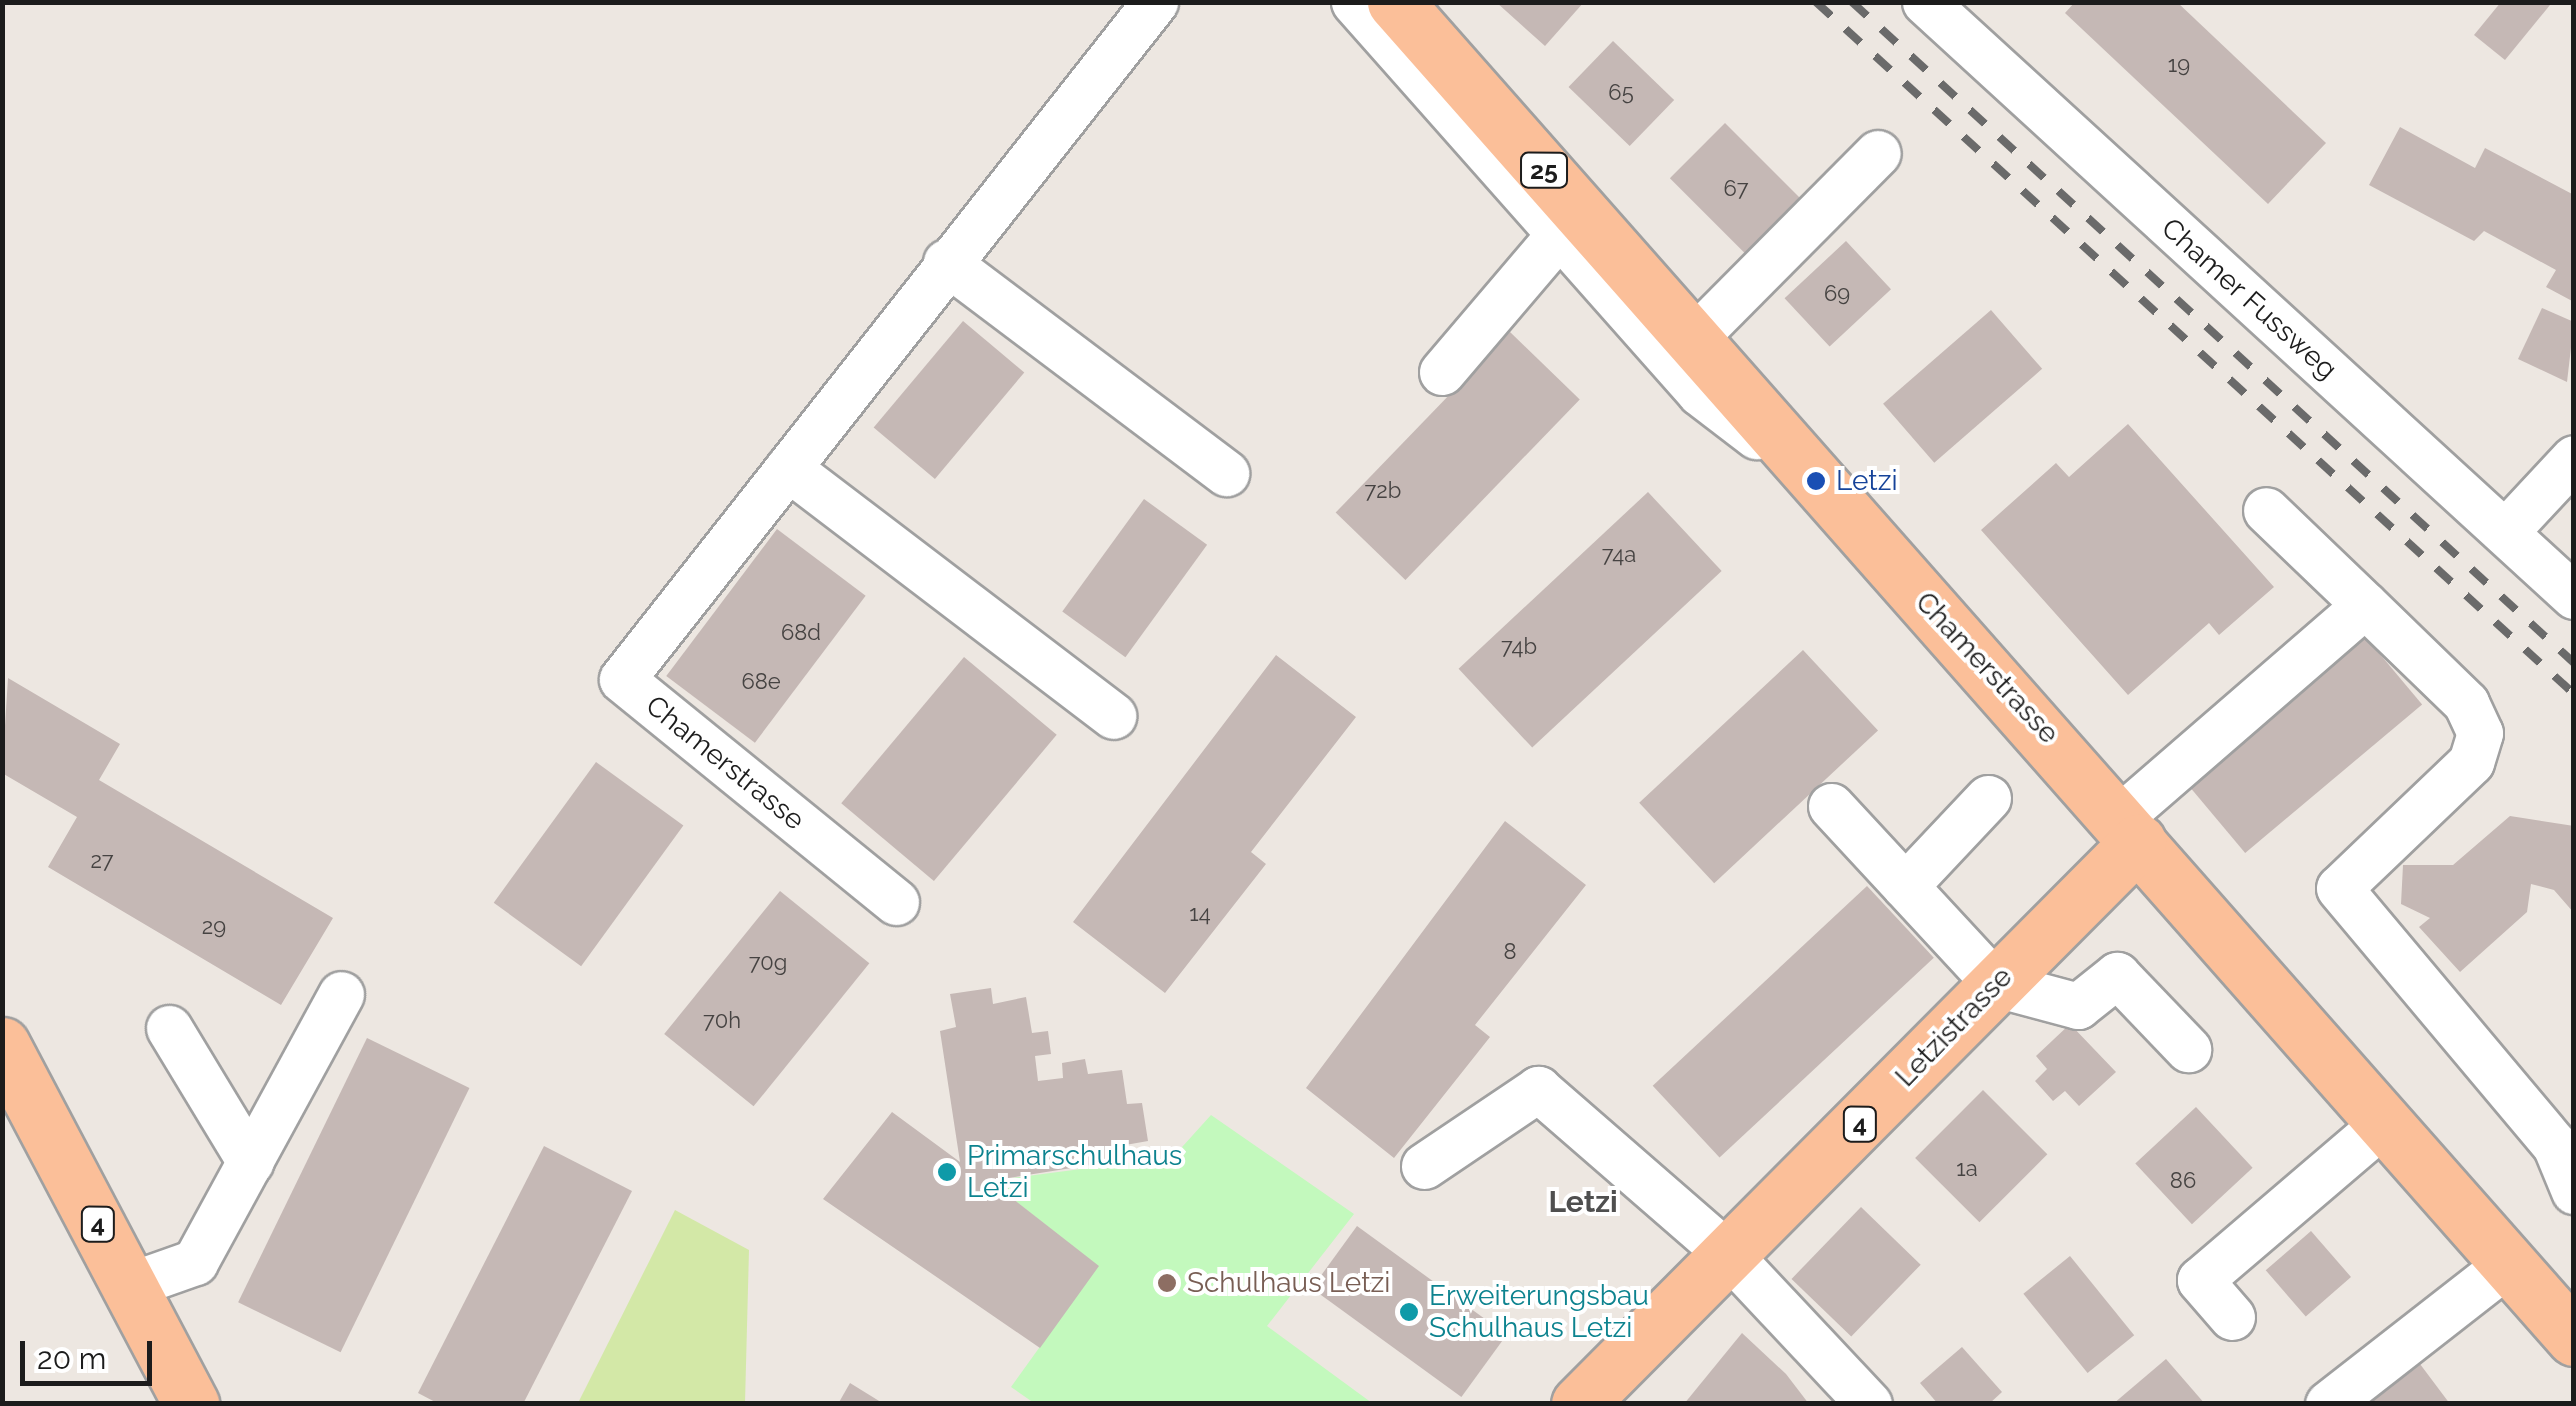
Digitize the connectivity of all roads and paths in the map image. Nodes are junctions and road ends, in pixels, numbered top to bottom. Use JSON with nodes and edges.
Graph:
{"nodes":[{"id":1,"x":1155,"y":2,"type":"edge"},
{"id":2,"x":1354,"y":2,"type":"edge"},
{"id":3,"x":1925,"y":2,"type":"edge"},
{"id":4,"x":1414,"y":9,"type":"edge"},
{"id":5,"x":1878,"y":153,"type":"dead end"},
{"id":6,"x":1569,"y":223,"type":"junction"},
{"id":7,"x":946,"y":262,"type":"junction"},
{"id":8,"x":1692,"y":339,"type":"junction"},
{"id":9,"x":1442,"y":372,"type":"dead end"},
{"id":10,"x":2574,"y":458,"type":"edge"},
{"id":11,"x":788,"y":468,"type":"junction"},
{"id":12,"x":1226,"y":474,"type":"dead end"},
{"id":13,"x":1822,"y":488,"type":"junction"},
{"id":14,"x":2266,"y":510,"type":"dead end"},
{"id":15,"x":2505,"y":532,"type":"junction"},
{"id":16,"x":2574,"y":596,"type":"edge"},
{"id":17,"x":2365,"y":605,"type":"junction"},
{"id":18,"x":1114,"y":716,"type":"dead end"},
{"id":19,"x":1988,"y":798,"type":"dead end"},
{"id":20,"x":1831,"y":806,"type":"dead end"},
{"id":21,"x":2128,"y":830,"type":"junction"},
{"id":22,"x":1905,"y":886,"type":"junction"},
{"id":23,"x":896,"y":902,"type":"dead end"},
{"id":24,"x":1996,"y":984,"type":"junction"},
{"id":25,"x":341,"y":994,"type":"dead end"},
{"id":26,"x":169,"y":1028,"type":"dead end"},
{"id":27,"x":2,"y":1046,"type":"edge"},
{"id":28,"x":2188,"y":1049,"type":"dead end"},
{"id":29,"x":2386,"y":1122,"type":"junction"},
{"id":30,"x":250,"y":1162,"type":"junction"},
{"id":31,"x":1424,"y":1166,"type":"dead end"},
{"id":32,"x":2574,"y":1191,"type":"edge"},
{"id":33,"x":1730,"y":1256,"type":"junction"},
{"id":34,"x":2510,"y":1262,"type":"junction"},
{"id":35,"x":130,"y":1286,"type":"junction"},
{"id":36,"x":2232,"y":1316,"type":"dead end"},
{"id":37,"x":2574,"y":1338,"type":"edge"},
{"id":38,"x":191,"y":1404,"type":"edge"},
{"id":39,"x":1579,"y":1404,"type":"edge"},
{"id":40,"x":1869,"y":1404,"type":"edge"},
{"id":41,"x":2328,"y":1404,"type":"edge"}],
"edges":[{"from":1,"to":7,"type":"street","name":"Chamerstrasse"},
{"from":2,"to":6,"type":"street"},
{"from":3,"to":15,"type":"street","name":"Chamer Fussweg"},
{"from":4,"to":6,"type":"main road","name":"Chamerstrasse","number":"25"},
{"from":5,"to":8,"type":"street"},
{"from":6,"to":8,"type":"main road","name":"Chamerstrasse","number":"25"},
{"from":6,"to":9,"type":"street"},
{"from":6,"to":13,"type":"street"},
{"from":7,"to":11,"type":"street","name":"Chamerstrasse"},
{"from":7,"to":12,"type":"street"},
{"from":8,"to":13,"type":"main road","name":"Chamerstrasse","number":"25"},
{"from":10,"to":15,"type":"street"},
{"from":11,"to":18,"type":"street"},
{"from":11,"to":23,"type":"street","name":"Chamerstrasse"},
{"from":13,"to":21,"type":"main road","name":"Chamerstrasse","number":"25"},
{"from":14,"to":17,"type":"street"},
{"from":15,"to":16,"type":"street","name":"Chamer Fussweg"},
{"from":17,"to":21,"type":"street"},
{"from":17,"to":32,"type":"street"},
{"from":19,"to":22,"type":"street"},
{"from":20,"to":22,"type":"street"},
{"from":21,"to":24,"type":"main road","name":"Letzistrasse","number":"4"},
{"from":21,"to":29,"type":"main road","name":"Chamerstrasse"},
{"from":22,"to":24,"type":"street"},
{"from":24,"to":28,"type":"street"},
{"from":24,"to":33,"type":"main road","name":"Letzistrasse","number":"4"},
{"from":25,"to":30,"type":"street"},
{"from":26,"to":30,"type":"street"},
{"from":27,"to":35,"type":"main road","number":"4"},
{"from":29,"to":34,"type":"main road","name":"Chamerstrasse"},
{"from":29,"to":36,"type":"street"},
{"from":30,"to":35,"type":"street"},
{"from":31,"to":33,"type":"street"},
{"from":33,"to":39,"type":"main road","name":"Letzistrasse","number":"4"},
{"from":33,"to":40,"type":"street"},
{"from":34,"to":37,"type":"main road","name":"Chamerstrasse"},
{"from":34,"to":41,"type":"street"},
{"from":35,"to":38,"type":"main road","number":"4"}]}
